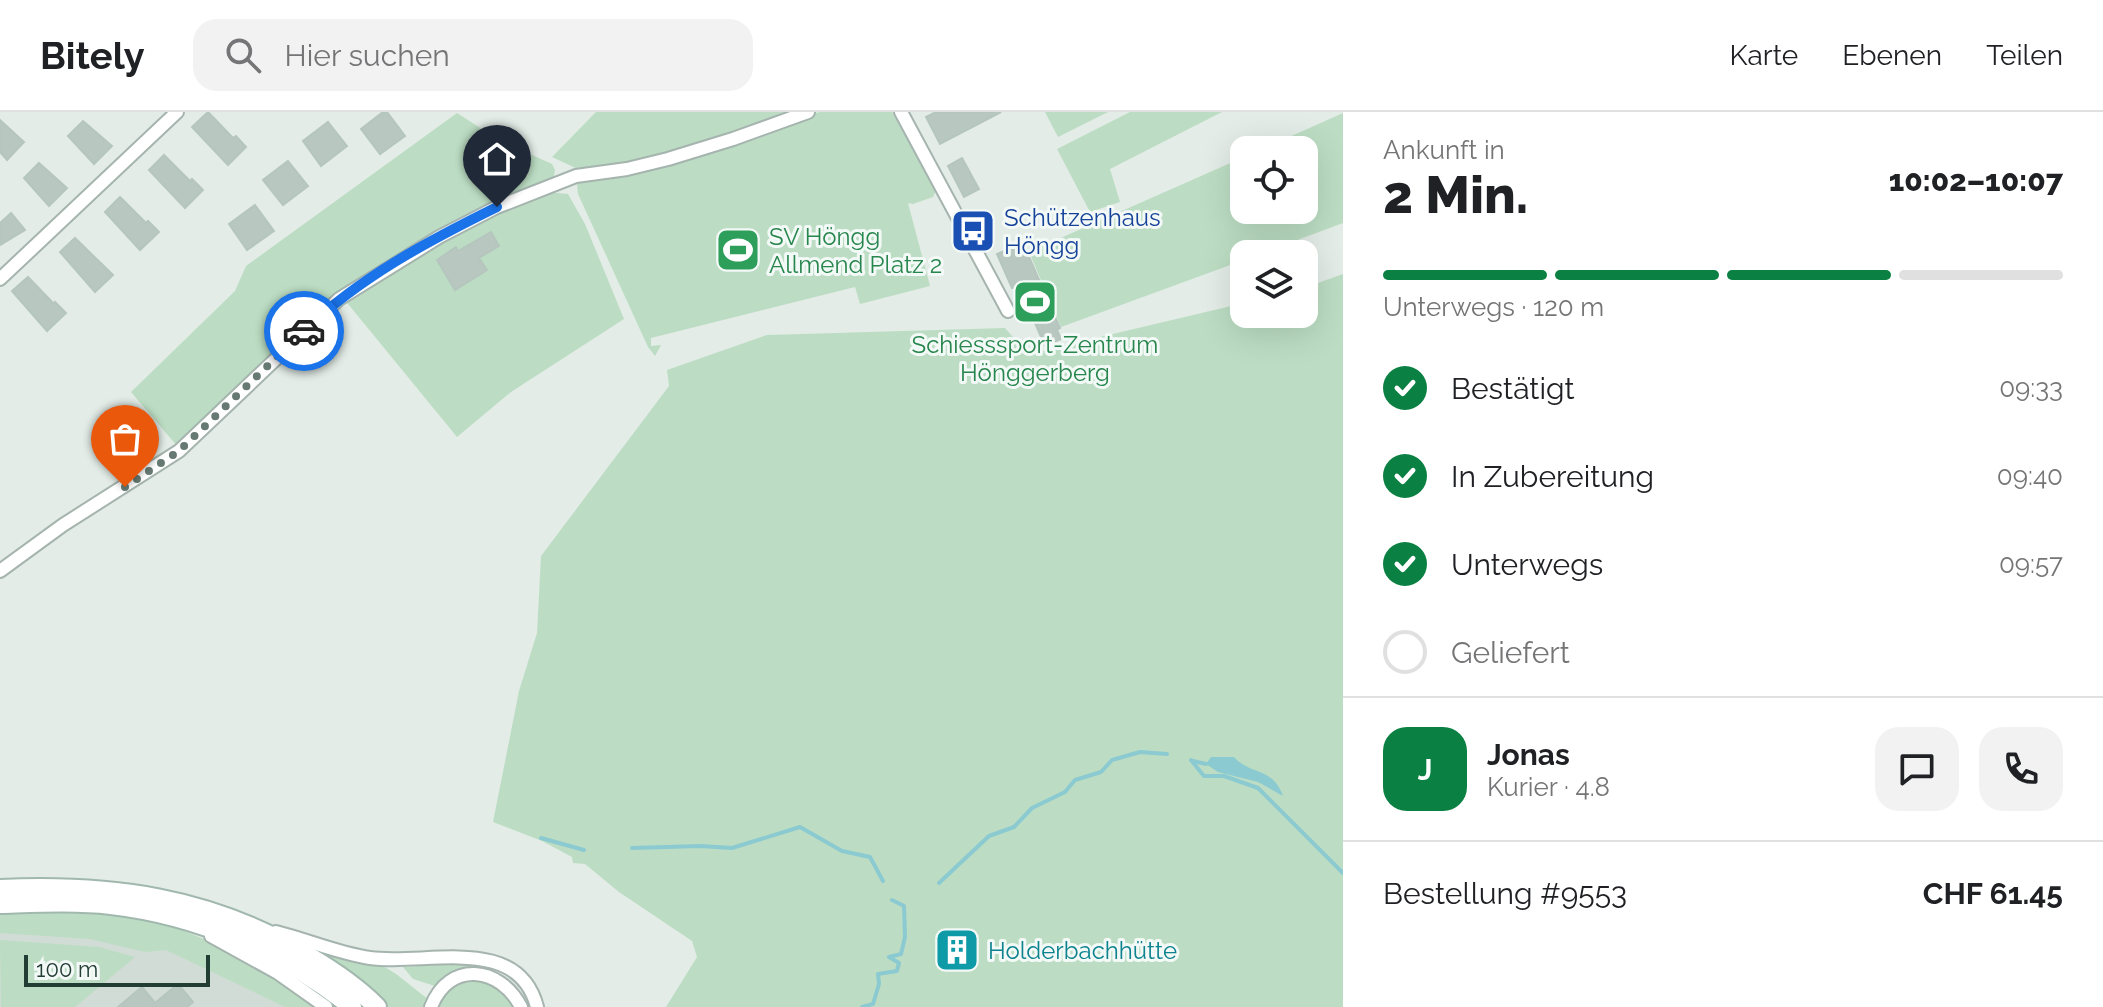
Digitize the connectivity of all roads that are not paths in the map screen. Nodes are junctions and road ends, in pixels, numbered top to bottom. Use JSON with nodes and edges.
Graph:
{"nodes":[{"id":1,"x":177,"y":112,"type":"edge"},
{"id":2,"x":808,"y":112,"type":"edge"},
{"id":3,"x":901,"y":112,"type":"edge"},
{"id":4,"x":0,"y":279,"type":"edge"},
{"id":5,"x":1008,"y":311,"type":"dead end"},
{"id":6,"x":0,"y":571,"type":"edge"},
{"id":7,"x":0,"y":889,"type":"edge"},
{"id":8,"x":0,"y":904,"type":"edge"},
{"id":9,"x":180,"y":919,"type":"junction"},
{"id":10,"x":250,"y":925,"type":"junction"},
{"id":11,"x":326,"y":1007,"type":"edge"},
{"id":12,"x":352,"y":1007,"type":"edge"},
{"id":13,"x":377,"y":1007,"type":"edge"},
{"id":14,"x":431,"y":1007,"type":"edge"},
{"id":15,"x":521,"y":1007,"type":"edge"},
{"id":16,"x":537,"y":1007,"type":"edge"}],
"edges":[{"from":1,"to":4,"type":"street"},
{"from":2,"to":6,"type":"street"},
{"from":3,"to":5,"type":"street"},
{"from":7,"to":10,"type":"street"},
{"from":8,"to":9,"type":"street"},
{"from":9,"to":11,"type":"street"},
{"from":9,"to":12,"type":"street"},
{"from":10,"to":13,"type":"street"},
{"from":10,"to":16,"type":"street"},
{"from":14,"to":15,"type":"street"}]}
